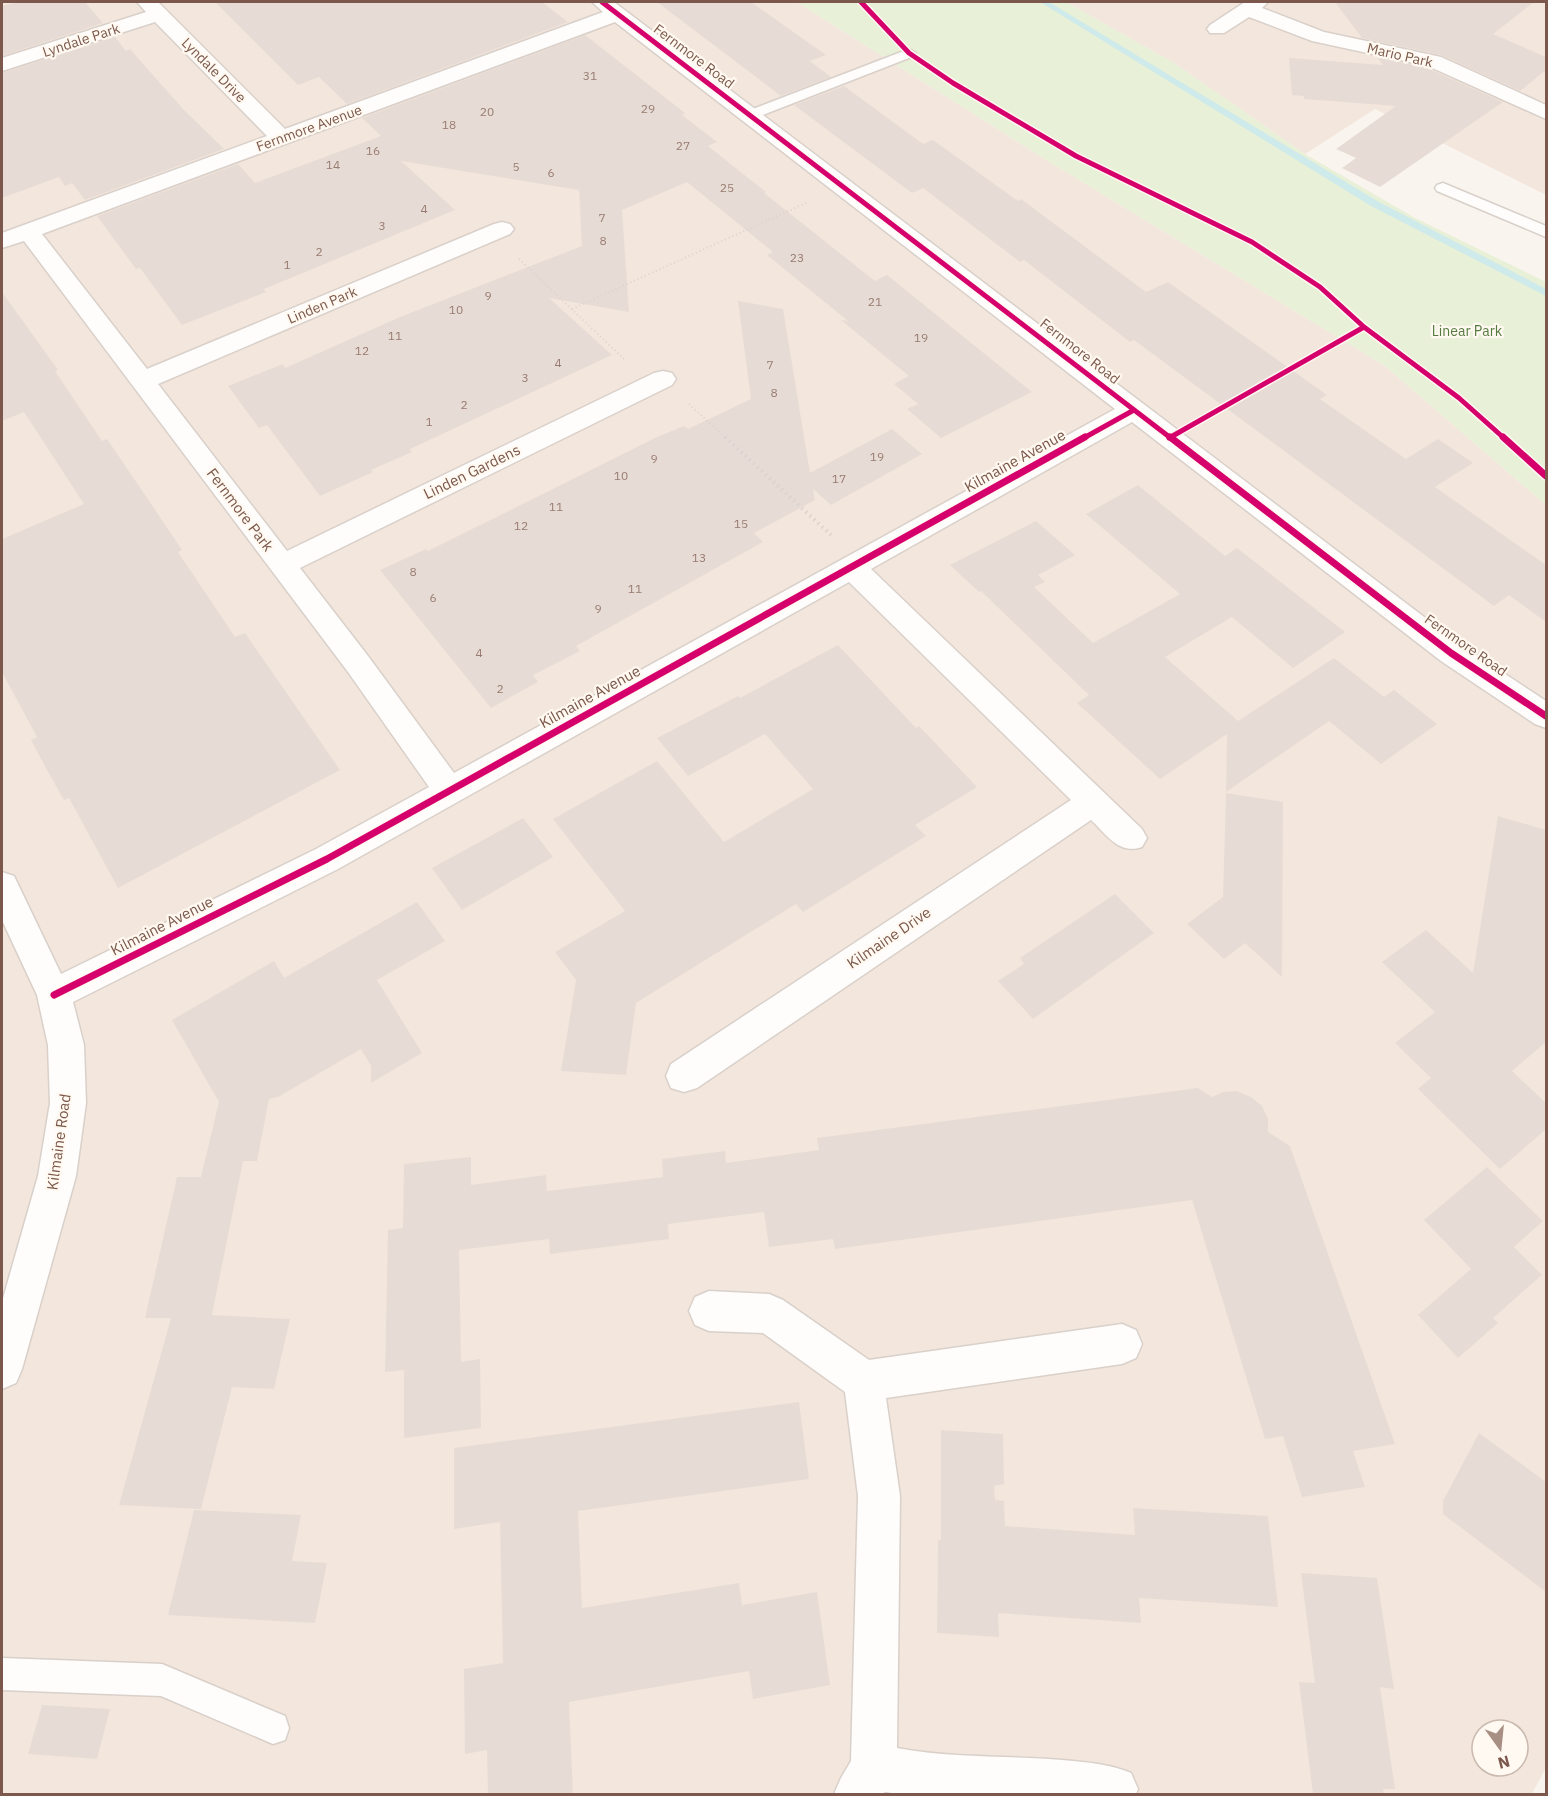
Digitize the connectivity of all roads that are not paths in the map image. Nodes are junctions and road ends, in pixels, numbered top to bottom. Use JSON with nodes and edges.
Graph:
{"nodes":[{"id":1,"x":1253,"y":6,"type":"edge"},
{"id":2,"x":153,"y":8,"type":"edge"},
{"id":3,"x":609,"y":8,"type":"edge"},
{"id":4,"x":1217,"y":29,"type":"dead end"},
{"id":5,"x":909,"y":53,"type":"dead end"},
{"id":6,"x":2,"y":65,"type":"edge"},
{"id":7,"x":1546,"y":113,"type":"edge"},
{"id":8,"x":750,"y":116,"type":"junction"},
{"id":9,"x":282,"y":138,"type":"junction"},
{"id":10,"x":1443,"y":188,"type":"dead end"},
{"id":11,"x":28,"y":231,"type":"junction"},
{"id":12,"x":497,"y":232,"type":"road end"},
{"id":13,"x":1546,"y":232,"type":"edge"},
{"id":14,"x":2,"y":241,"type":"edge"},
{"id":15,"x":142,"y":381,"type":"junction"},
{"id":16,"x":657,"y":382,"type":"road end"},
{"id":17,"x":1134,"y":410,"type":"junction"},
{"id":18,"x":282,"y":565,"type":"junction"},
{"id":19,"x":856,"y":565,"type":"junction"},
{"id":20,"x":1546,"y":716,"type":"edge"},
{"id":21,"x":449,"y":791,"type":"junction"},
{"id":22,"x":1094,"y":801,"type":"junction"},
{"id":23,"x":1131,"y":838,"type":"dead end"},
{"id":24,"x":2,"y":886,"type":"edge"},
{"id":25,"x":54,"y":995,"type":"junction"},
{"id":26,"x":684,"y":1076,"type":"dead end"},
{"id":27,"x":709,"y":1311,"type":"dead end"},
{"id":28,"x":1122,"y":1344,"type":"dead end"},
{"id":29,"x":2,"y":1369,"type":"edge"},
{"id":30,"x":864,"y":1382,"type":"junction"},
{"id":31,"x":2,"y":1674,"type":"edge"},
{"id":32,"x":273,"y":1728,"type":"dead end"},
{"id":33,"x":866,"y":1781,"type":"edge"},
{"id":34,"x":1115,"y":1789,"type":"dead end"}],
"edges":[{"from":1,"to":4,"type":"street","name":"Mario Park"},
{"from":1,"to":7,"type":"street","name":"Mario Park"},
{"from":2,"to":6,"type":"street","name":"Lyndale Park"},
{"from":2,"to":9,"type":"street","name":"Lyndale Drive"},
{"from":3,"to":8,"type":"street","name":"Fernmore Road"},
{"from":3,"to":9,"type":"street","name":"Fernmore Avenue"},
{"from":5,"to":8,"type":"lane"},
{"from":8,"to":17,"type":"street","name":"Fernmore Road"},
{"from":9,"to":11,"type":"street","name":"Fernmore Avenue"},
{"from":10,"to":13,"type":"lane"},
{"from":11,"to":14,"type":"street","name":"Fernmore Avenue"},
{"from":11,"to":15,"type":"street","name":"Fernmore Park"},
{"from":12,"to":15,"type":"street","name":"Linden Park"},
{"from":15,"to":18,"type":"street","name":"Fernmore Park"},
{"from":16,"to":18,"type":"street","name":"Linden Gardens"},
{"from":17,"to":19,"type":"street","name":"Kilmaine Avenue"},
{"from":17,"to":20,"type":"street","name":"Fernmore Road"},
{"from":18,"to":21,"type":"street","name":"Fernmore Park"},
{"from":19,"to":21,"type":"street","name":"Kilmaine Avenue"},
{"from":19,"to":22,"type":"street"},
{"from":21,"to":25,"type":"street","name":"Kilmaine Avenue"},
{"from":22,"to":23,"type":"street"},
{"from":22,"to":26,"type":"street","name":"Kilmaine Drive"},
{"from":24,"to":25,"type":"street","name":"Kilmaine Road"},
{"from":25,"to":29,"type":"street","name":"Kilmaine Road"},
{"from":27,"to":30,"type":"street"},
{"from":28,"to":30,"type":"street"},
{"from":30,"to":33,"type":"street"},
{"from":31,"to":32,"type":"lane"},
{"from":33,"to":34,"type":"street"}]}
